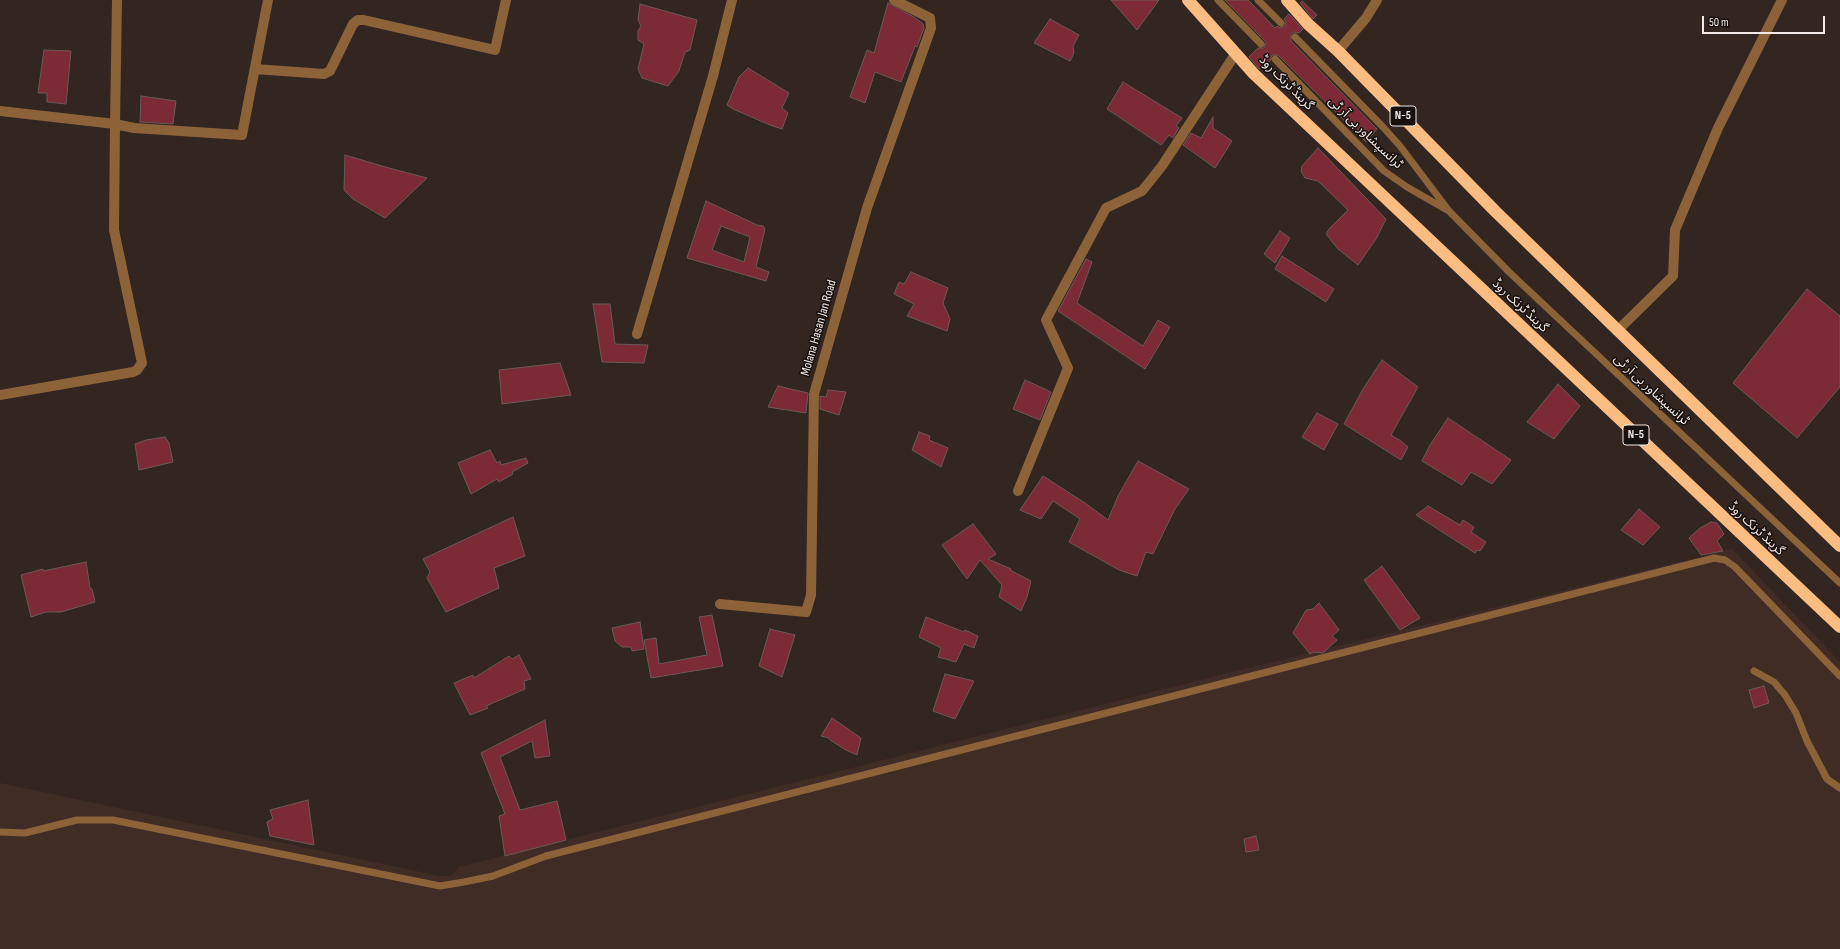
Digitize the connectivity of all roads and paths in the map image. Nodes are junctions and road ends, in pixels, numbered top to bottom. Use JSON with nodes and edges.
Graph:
{"nodes":[{"id":1,"x":117,"y":0,"type":"edge"},
{"id":2,"x":268,"y":0,"type":"edge"},
{"id":3,"x":506,"y":0,"type":"edge"},
{"id":4,"x":732,"y":0,"type":"edge"},
{"id":5,"x":894,"y":0,"type":"edge"},
{"id":6,"x":1188,"y":0,"type":"edge"},
{"id":7,"x":1218,"y":0,"type":"edge"},
{"id":8,"x":1258,"y":0,"type":"edge"},
{"id":9,"x":1287,"y":0,"type":"edge"},
{"id":10,"x":1377,"y":0,"type":"edge"},
{"id":11,"x":1782,"y":0,"type":"edge"},
{"id":12,"x":1280,"y":23,"type":"dead end"},
{"id":13,"x":1295,"y":37,"type":"dead end"},
{"id":14,"x":1260,"y":44,"type":"dead end"},
{"id":15,"x":1338,"y":51,"type":"junction"},
{"id":16,"x":1236,"y":53,"type":"junction"},
{"id":17,"x":1275,"y":59,"type":"dead end"},
{"id":18,"x":255,"y":69,"type":"junction"},
{"id":19,"x":0,"y":111,"type":"edge"},
{"id":20,"x":115,"y":124,"type":"junction"},
{"id":21,"x":1449,"y":212,"type":"junction"},
{"id":22,"x":1618,"y":331,"type":"junction"},
{"id":23,"x":637,"y":334,"type":"dead end"},
{"id":24,"x":0,"y":395,"type":"edge"},
{"id":25,"x":1729,"y":440,"type":"junction"},
{"id":26,"x":1018,"y":492,"type":"dead end"},
{"id":27,"x":1840,"y":539,"type":"edge"},
{"id":28,"x":1840,"y":546,"type":"edge"},
{"id":29,"x":1840,"y":583,"type":"edge"},
{"id":30,"x":720,"y":604,"type":"dead end"},
{"id":31,"x":1840,"y":627,"type":"edge"},
{"id":32,"x":1754,"y":671,"type":"dead end"},
{"id":33,"x":1840,"y":676,"type":"edge"},
{"id":34,"x":1840,"y":788,"type":"edge"},
{"id":35,"x":0,"y":832,"type":"edge"}],
"edges":[{"from":1,"to":20,"type":"street"},
{"from":2,"to":18,"type":"street"},
{"from":3,"to":18,"type":"street"},
{"from":4,"to":23,"type":"street"},
{"from":5,"to":30,"type":"street","name":"Molana Hasan Jan Road"},
{"from":6,"to":16,"type":"highway","name":"گرینڈ ٹرنک روڈ","number":"N-5"},
{"from":7,"to":14,"type":"lane"},
{"from":8,"to":12,"type":"lane"},
{"from":9,"to":15,"type":"highway","number":"N-5"},
{"from":10,"to":15,"type":"street"},
{"from":11,"to":22,"type":"street"},
{"from":13,"to":21,"type":"lane","name":"ٹرانسپشاور بی آر ٹی"},
{"from":15,"to":22,"type":"highway","number":"N-5"},
{"from":16,"to":26,"type":"street"},
{"from":16,"to":31,"type":"highway","name":"گرینڈ ٹرنک روڈ","number":"N-5"},
{"from":17,"to":21,"type":"lane","name":"ٹرانسپشاور بی آر ٹی"},
{"from":18,"to":20,"type":"street"},
{"from":19,"to":20,"type":"street"},
{"from":20,"to":24,"type":"street"},
{"from":21,"to":29,"type":"lane","name":"ٹرانسپشاور بی آر ٹی"},
{"from":22,"to":25,"type":"highway","number":"N-5"},
{"from":25,"to":27,"type":"street"},
{"from":25,"to":28,"type":"highway","number":"N-5"},
{"from":32,"to":34,"type":"lane"},
{"from":33,"to":35,"type":"lane"}]}
